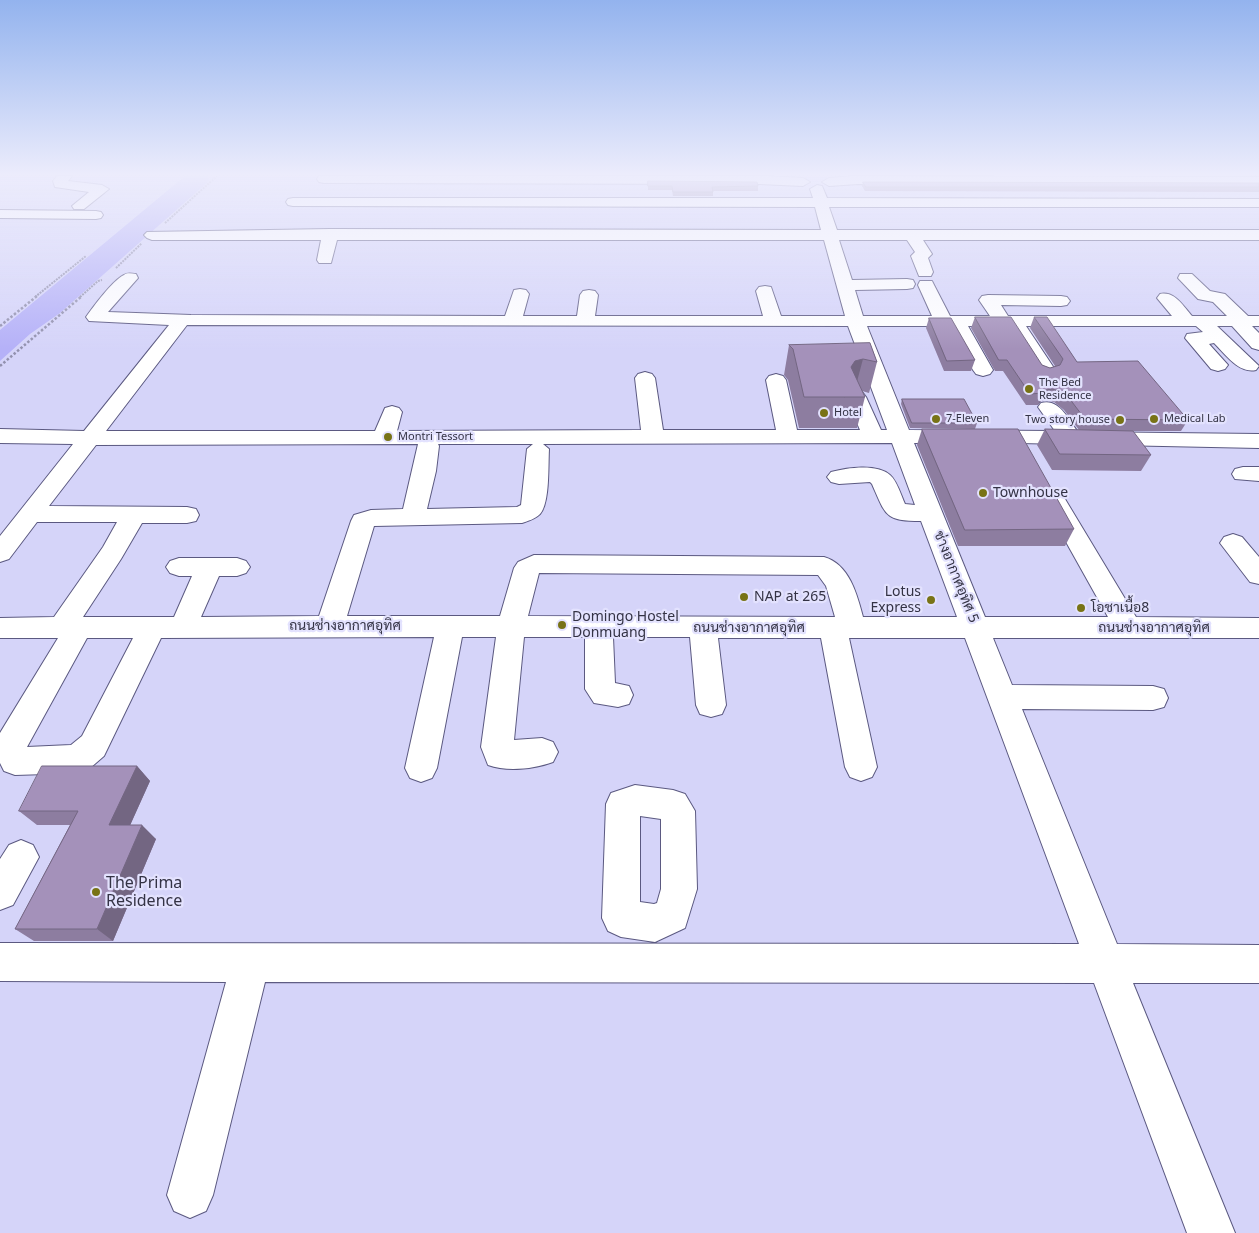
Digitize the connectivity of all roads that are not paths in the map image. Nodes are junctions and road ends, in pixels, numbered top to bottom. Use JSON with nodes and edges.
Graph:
{"nodes":[{"id":1,"x":262,"y":234,"type":"joint"},
{"id":2,"x":330,"y":234,"type":"joint"},
{"id":3,"x":458,"y":234,"type":"joint"},
{"id":4,"x":527,"y":234,"type":"junction"},
{"id":5,"x":737,"y":234,"type":"joint"},
{"id":6,"x":830,"y":234,"type":"junction"},
{"id":7,"x":894,"y":234,"type":"joint"},
{"id":8,"x":912,"y":234,"type":"junction"},
{"id":9,"x":152,"y":235,"type":"road end"},
{"id":10,"x":986,"y":235,"type":"joint"},
{"id":11,"x":1259,"y":235,"type":"edge"},
{"id":12,"x":452,"y":250,"type":"dead end"},
{"id":13,"x":532,"y":251,"type":"dead end"},
{"id":14,"x":325,"y":260,"type":"dead end"},
{"id":15,"x":130,"y":278,"type":"dead end"},
{"id":16,"x":1186,"y":278,"type":"dead end"},
{"id":17,"x":907,"y":284,"type":"dead end"},
{"id":18,"x":845,"y":285,"type":"junction"},
{"id":19,"x":984,"y":288,"type":"dead end"},
{"id":20,"x":1049,"y":288,"type":"dead end"},
{"id":21,"x":1017,"y":290,"type":"junction"},
{"id":22,"x":765,"y":291,"type":"dead end"},
{"id":23,"x":520,"y":294,"type":"dead end"},
{"id":24,"x":589,"y":295,"type":"dead end"},
{"id":25,"x":1166,"y":298,"type":"dead end"},
{"id":26,"x":1061,"y":301,"type":"dead end"},
{"id":27,"x":183,"y":319,"type":"junction"},
{"id":28,"x":585,"y":320,"type":"junction"},
{"id":29,"x":773,"y":320,"type":"junction"},
{"id":30,"x":855,"y":320,"type":"junction"},
{"id":31,"x":949,"y":320,"type":"junction"},
{"id":32,"x":1008,"y":320,"type":"junction"},
{"id":33,"x":512,"y":321,"type":"junction"},
{"id":34,"x":1194,"y":321,"type":"junction"},
{"id":35,"x":1246,"y":321,"type":"edge"},
{"id":36,"x":1220,"y":338,"type":"junction"},
{"id":37,"x":1259,"y":344,"type":"edge"},
{"id":38,"x":1218,"y":364,"type":"dead end"},
{"id":39,"x":1249,"y":366,"type":"dead end"},
{"id":40,"x":983,"y":370,"type":"dead end"},
{"id":41,"x":1046,"y":371,"type":"edge"},
{"id":42,"x":646,"y":378,"type":"dead end"},
{"id":43,"x":776,"y":380,"type":"dead end"},
{"id":44,"x":856,"y":397,"type":"edge"},
{"id":45,"x":1048,"y":407,"type":"dead end"},
{"id":46,"x":343,"y":422,"type":"dead end"},
{"id":47,"x":388,"y":424,"type":"junction"},
{"id":48,"x":0,"y":436,"type":"edge"},
{"id":49,"x":788,"y":436,"type":"junction"},
{"id":50,"x":873,"y":436,"type":"junction"},
{"id":51,"x":900,"y":436,"type":"junction"},
{"id":52,"x":1018,"y":436,"type":"junction"},
{"id":53,"x":653,"y":437,"type":"junction"},
{"id":54,"x":92,"y":438,"type":"junction"},
{"id":55,"x":1072,"y":438,"type":"junction"},
{"id":56,"x":1259,"y":441,"type":"edge"},
{"id":57,"x":428,"y":446,"type":"dead end"},
{"id":58,"x":538,"y":449,"type":"dead end"},
{"id":59,"x":839,"y":477,"type":"dead end"},
{"id":60,"x":930,"y":513,"type":"junction"},
{"id":61,"x":31,"y":514,"type":"junction"},
{"id":62,"x":134,"y":515,"type":"junction"},
{"id":63,"x":187,"y":515,"type":"dead end"},
{"id":64,"x":413,"y":517,"type":"junction"},
{"id":65,"x":1233,"y":543,"type":"dead end"},
{"id":66,"x":0,"y":553,"type":"edge"},
{"id":67,"x":179,"y":567,"type":"dead end"},
{"id":68,"x":237,"y":567,"type":"dead end"},
{"id":69,"x":209,"y":568,"type":"junction"},
{"id":70,"x":1259,"y":575,"type":"edge"},
{"id":71,"x":330,"y":626,"type":"junction"},
{"id":72,"x":450,"y":626,"type":"junction"},
{"id":73,"x":152,"y":627,"type":"junction"},
{"id":74,"x":183,"y":627,"type":"junction"},
{"id":75,"x":511,"y":627,"type":"junction"},
{"id":76,"x":598,"y":627,"type":"junction"},
{"id":77,"x":0,"y":628,"type":"edge"},
{"id":78,"x":70,"y":628,"type":"junction"},
{"id":79,"x":703,"y":628,"type":"junction"},
{"id":80,"x":1128,"y":628,"type":"junction"},
{"id":81,"x":1259,"y":628,"type":"edge"},
{"id":82,"x":842,"y":629,"type":"junction"},
{"id":83,"x":976,"y":629,"type":"junction"},
{"id":84,"x":618,"y":695,"type":"dead end"},
{"id":85,"x":1002,"y":697,"type":"junction"},
{"id":86,"x":1153,"y":698,"type":"dead end"},
{"id":87,"x":711,"y":705,"type":"dead end"},
{"id":88,"x":542,"y":752,"type":"dead end"},
{"id":89,"x":861,"y":767,"type":"dead end"},
{"id":90,"x":421,"y":768,"type":"dead end"},
{"id":91,"x":21,"y":857,"type":"dead end"},
{"id":92,"x":0,"y":892,"type":"edge"},
{"id":93,"x":621,"y":918,"type":"dead end"},
{"id":94,"x":251,"y":962,"type":"junction"},
{"id":95,"x":620,"y":962,"type":"junction"},
{"id":96,"x":1105,"y":962,"type":"junction"},
{"id":97,"x":1259,"y":964,"type":"edge"},
{"id":98,"x":2,"y":965,"type":"edge"},
{"id":99,"x":190,"y":1195,"type":"dead end"},
{"id":100,"x":1212,"y":1233,"type":"edge"}],
"edges":[{"from":1,"to":2,"type":"street"},
{"from":1,"to":9,"type":"street"},
{"from":2,"to":14,"type":"street"},
{"from":3,"to":4,"type":"street"},
{"from":3,"to":12,"type":"street"},
{"from":4,"to":5,"type":"street"},
{"from":4,"to":13,"type":"street"},
{"from":5,"to":6,"type":"street"},
{"from":6,"to":7,"type":"street"},
{"from":6,"to":18,"type":"street","name":"ช่างอากาศอุทิศ 5"},
{"from":7,"to":8,"type":"street"},
{"from":8,"to":10,"type":"street"},
{"from":8,"to":31,"type":"street"},
{"from":10,"to":11,"type":"street"},
{"from":15,"to":27,"type":"street"},
{"from":16,"to":35,"type":"street"},
{"from":17,"to":18,"type":"street"},
{"from":18,"to":30,"type":"street","name":"ช่างอากาศอุทิศ 5"},
{"from":19,"to":21,"type":"street"},
{"from":20,"to":21,"type":"street"},
{"from":21,"to":26,"type":"street"},
{"from":21,"to":32,"type":"street"},
{"from":22,"to":29,"type":"street"},
{"from":23,"to":33,"type":"street"},
{"from":24,"to":28,"type":"street"},
{"from":25,"to":34,"type":"street"},
{"from":27,"to":33,"type":"street"},
{"from":27,"to":54,"type":"street"},
{"from":28,"to":29,"type":"street"},
{"from":28,"to":33,"type":"street"},
{"from":29,"to":30,"type":"street"},
{"from":30,"to":31,"type":"street"},
{"from":30,"to":51,"type":"street","name":"ช่างอากาศอุทิศ 5"},
{"from":31,"to":32,"type":"street"},
{"from":31,"to":40,"type":"street"},
{"from":32,"to":34,"type":"street"},
{"from":32,"to":41,"type":"street"},
{"from":34,"to":35,"type":"street"},
{"from":34,"to":36,"type":"street"},
{"from":35,"to":37,"type":"street"},
{"from":36,"to":38,"type":"street"},
{"from":36,"to":39,"type":"street"},
{"from":42,"to":53,"type":"street"},
{"from":43,"to":49,"type":"street"},
{"from":44,"to":50,"type":"street"},
{"from":45,"to":55,"type":"street"},
{"from":46,"to":47,"type":"street"},
{"from":47,"to":53,"type":"street"},
{"from":47,"to":54,"type":"street"},
{"from":48,"to":54,"type":"street"},
{"from":49,"to":50,"type":"street"},
{"from":49,"to":53,"type":"street"},
{"from":50,"to":51,"type":"street"},
{"from":51,"to":52,"type":"street"},
{"from":51,"to":60,"type":"street","name":"ช่างอากาศอุทิศ 5"},
{"from":52,"to":55,"type":"street"},
{"from":52,"to":80,"type":"street"},
{"from":54,"to":61,"type":"street"},
{"from":55,"to":56,"type":"street"},
{"from":57,"to":64,"type":"street"},
{"from":58,"to":64,"type":"street"},
{"from":59,"to":60,"type":"street"},
{"from":60,"to":83,"type":"street","name":"ช่างอากาศอุทิศ 5"},
{"from":61,"to":62,"type":"street"},
{"from":61,"to":66,"type":"street"},
{"from":62,"to":63,"type":"street"},
{"from":62,"to":78,"type":"street"},
{"from":64,"to":71,"type":"street"},
{"from":65,"to":70,"type":"street"},
{"from":67,"to":69,"type":"street"},
{"from":68,"to":69,"type":"street"},
{"from":69,"to":74,"type":"street"},
{"from":71,"to":72,"type":"street","name":"ถนนช่างอากาศอุทิศ"},
{"from":71,"to":74,"type":"street","name":"ถนนช่างอากาศอุทิศ"},
{"from":72,"to":75,"type":"street","name":"ถนนช่างอากาศอุทิศ"},
{"from":72,"to":90,"type":"street"},
{"from":73,"to":74,"type":"street","name":"ถนนช่างอากาศอุทิศ"},
{"from":73,"to":78,"type":"street","name":"ถนนช่างอากาศอุทิศ"},
{"from":73,"to":78,"type":"street"},
{"from":75,"to":76,"type":"street","name":"ถนนช่างอากาศอุทิศ"},
{"from":75,"to":82,"type":"street"},
{"from":75,"to":88,"type":"street"},
{"from":76,"to":79,"type":"street","name":"ถนนช่างอากาศอุทิศ"},
{"from":76,"to":84,"type":"street"},
{"from":77,"to":78,"type":"street","name":"ถนนช่างอากาศอุทิศ"},
{"from":79,"to":82,"type":"street","name":"ถนนช่างอากาศอุทิศ"},
{"from":79,"to":87,"type":"street"},
{"from":80,"to":81,"type":"street","name":"ถนนช่างอากาศอุทิศ"},
{"from":80,"to":83,"type":"street","name":"ถนนช่างอากาศอุทิศ"},
{"from":82,"to":83,"type":"street","name":"ถนนช่างอากาศอุทิศ"},
{"from":82,"to":89,"type":"street"},
{"from":83,"to":85,"type":"street","name":"ช่างอากาศอุทิศ 5"},
{"from":85,"to":86,"type":"street"},
{"from":85,"to":96,"type":"street","name":"ช่างอากาศอุทิศ 5"},
{"from":91,"to":92,"type":"street"},
{"from":93,"to":95,"type":"street"},
{"from":94,"to":95,"type":"street"},
{"from":94,"to":98,"type":"street"},
{"from":94,"to":99,"type":"street"},
{"from":95,"to":96,"type":"street"},
{"from":96,"to":97,"type":"street"},
{"from":96,"to":100,"type":"street","name":"ช่างอากาศอุทิศ 5"}]}
